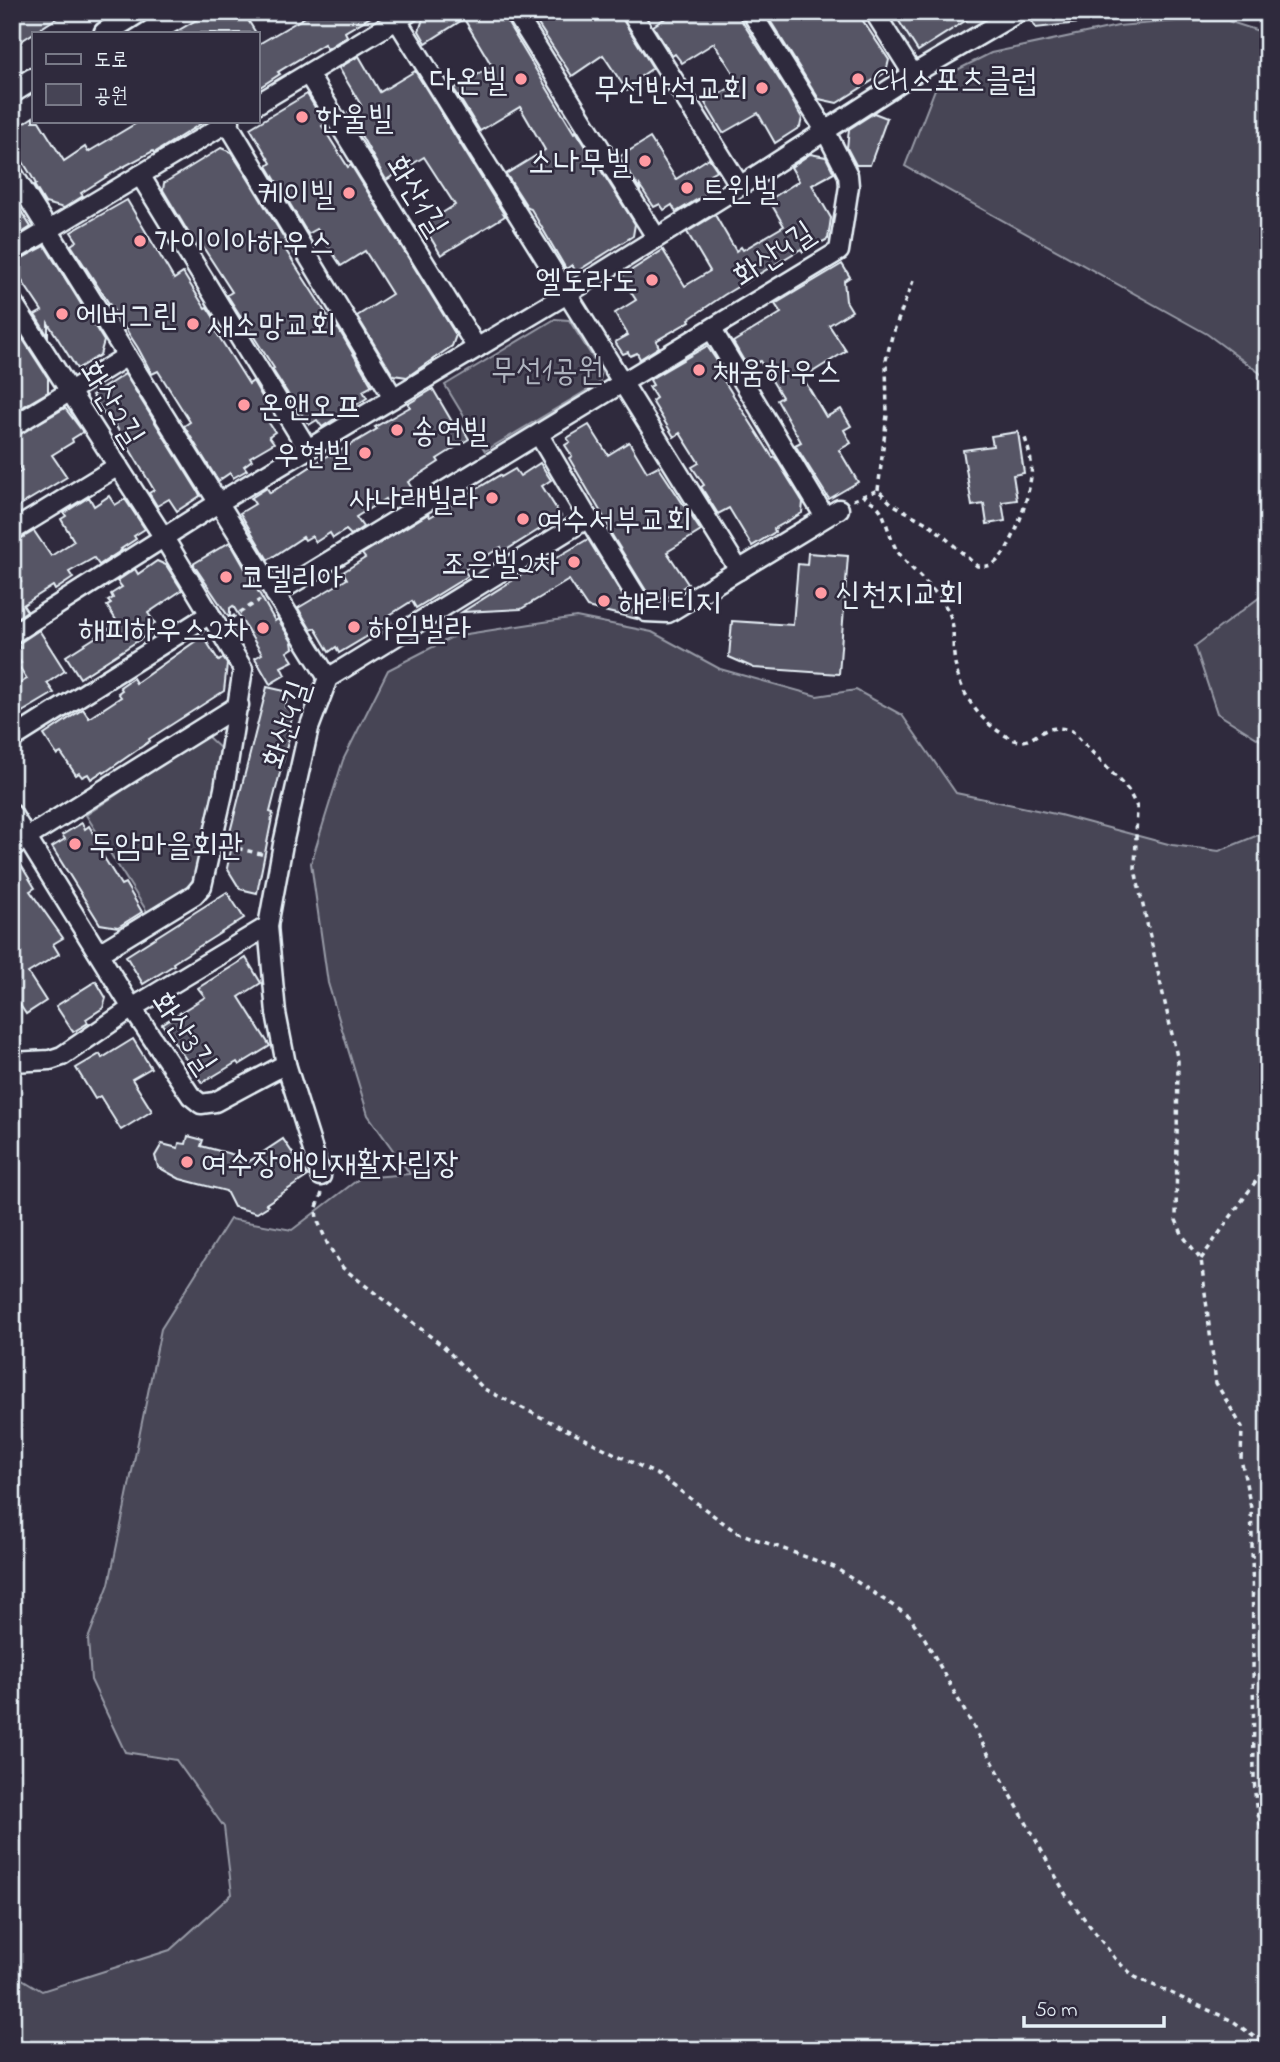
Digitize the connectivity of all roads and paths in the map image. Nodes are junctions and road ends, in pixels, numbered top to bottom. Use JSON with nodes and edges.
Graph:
{"nodes":[{"id":1,"x":138,"y":12,"type":"edge"},
{"id":2,"x":515,"y":12,"type":"edge"},
{"id":3,"x":631,"y":12,"type":"edge"},
{"id":4,"x":751,"y":12,"type":"edge"},
{"id":5,"x":874,"y":12,"type":"edge"},
{"id":6,"x":1019,"y":12,"type":"edge"},
{"id":7,"x":400,"y":15,"type":"edge"},
{"id":8,"x":107,"y":32,"type":"edge"},
{"id":9,"x":308,"y":74,"type":"junction"},
{"id":10,"x":913,"y":74,"type":"junction"},
{"id":11,"x":32,"y":80,"type":"edge"},
{"id":12,"x":12,"y":92,"type":"edge"},
{"id":13,"x":259,"y":103,"type":"edge"},
{"id":14,"x":228,"y":122,"type":"edge"},
{"id":15,"x":826,"y":132,"type":"junction"},
{"id":16,"x":12,"y":172,"type":"edge"},
{"id":17,"x":139,"y":175,"type":"junction"},
{"id":18,"x":740,"y":187,"type":"junction"},
{"id":19,"x":48,"y":230,"type":"junction"},
{"id":20,"x":656,"y":237,"type":"junction"},
{"id":21,"x":12,"y":252,"type":"edge"},
{"id":22,"x":913,"y":281,"type":"dead end"},
{"id":23,"x":567,"y":294,"type":"junction"},
{"id":24,"x":12,"y":301,"type":"edge"},
{"id":25,"x":712,"y":330,"type":"junction"},
{"id":26,"x":477,"y":348,"type":"junction"},
{"id":27,"x":127,"y":356,"type":"junction"},
{"id":28,"x":622,"y":384,"type":"junction"},
{"id":29,"x":71,"y":391,"type":"junction"},
{"id":30,"x":393,"y":397,"type":"junction"},
{"id":31,"x":12,"y":427,"type":"edge"},
{"id":32,"x":538,"y":435,"type":"junction"},
{"id":33,"x":1025,"y":438,"type":"dead end"},
{"id":34,"x":307,"y":449,"type":"junction"},
{"id":35,"x":118,"y":466,"type":"junction"},
{"id":36,"x":878,"y":490,"type":"junction"},
{"id":37,"x":218,"y":503,"type":"junction"},
{"id":38,"x":589,"y":518,"type":"junction"},
{"id":39,"x":12,"y":531,"type":"edge"},
{"id":40,"x":164,"y":538,"type":"junction"},
{"id":41,"x":739,"y":570,"type":"junction"},
{"id":42,"x":274,"y":593,"type":"junction"},
{"id":43,"x":214,"y":621,"type":"junction"},
{"id":44,"x":12,"y":634,"type":"edge"},
{"id":45,"x":328,"y":678,"type":"junction"},
{"id":46,"x":239,"y":705,"type":"junction"},
{"id":47,"x":12,"y":739,"type":"edge"},
{"id":48,"x":12,"y":814,"type":"edge"},
{"id":49,"x":20,"y":842,"type":"edge"},
{"id":50,"x":213,"y":843,"type":"junction"},
{"id":51,"x":280,"y":858,"type":"junction"},
{"id":52,"x":268,"y":926,"type":"junction"},
{"id":53,"x":99,"y":953,"type":"junction"},
{"id":54,"x":132,"y":1008,"type":"junction"},
{"id":55,"x":12,"y":1062,"type":"edge"},
{"id":56,"x":285,"y":1064,"type":"junction"},
{"id":57,"x":1268,"y":1159,"type":"edge"},
{"id":58,"x":321,"y":1176,"type":"joint"},
{"id":59,"x":1201,"y":1259,"type":"junction"},
{"id":60,"x":1268,"y":1854,"type":"edge"},
{"id":61,"x":1268,"y":2043,"type":"edge"}],
"edges":[{"from":1,"to":8,"type":"street"},
{"from":2,"to":20,"type":"street"},
{"from":3,"to":18,"type":"street"},
{"from":4,"to":15,"type":"street"},
{"from":5,"to":10,"type":"street"},
{"from":6,"to":10,"type":"street"},
{"from":7,"to":9,"type":"street"},
{"from":7,"to":23,"type":"street"},
{"from":9,"to":13,"type":"street"},
{"from":9,"to":26,"type":"street","name":"화산1길"},
{"from":10,"to":15,"type":"street"},
{"from":11,"to":12,"type":"street"},
{"from":14,"to":17,"type":"street"},
{"from":14,"to":30,"type":"street"},
{"from":15,"to":18,"type":"street"},
{"from":15,"to":25,"type":"street","name":"화산4길"},
{"from":16,"to":19,"type":"street"},
{"from":17,"to":19,"type":"street"},
{"from":17,"to":34,"type":"street"},
{"from":18,"to":20,"type":"street"},
{"from":19,"to":21,"type":"street"},
{"from":19,"to":27,"type":"street"},
{"from":20,"to":23,"type":"street"},
{"from":22,"to":36,"type":"path"},
{"from":23,"to":26,"type":"street"},
{"from":23,"to":28,"type":"street"},
{"from":24,"to":29,"type":"street","name":"화산2길"},
{"from":25,"to":28,"type":"street","name":"화산4길"},
{"from":25,"to":41,"type":"street"},
{"from":26,"to":30,"type":"street"},
{"from":27,"to":29,"type":"street"},
{"from":27,"to":37,"type":"street"},
{"from":28,"to":32,"type":"street","name":"화산4길"},
{"from":28,"to":41,"type":"street"},
{"from":29,"to":31,"type":"street"},
{"from":29,"to":35,"type":"street","name":"화산2길"},
{"from":30,"to":34,"type":"street"},
{"from":32,"to":38,"type":"street"},
{"from":32,"to":42,"type":"street","name":"화산4길"},
{"from":33,"to":36,"type":"path"},
{"from":34,"to":37,"type":"street"},
{"from":35,"to":39,"type":"street"},
{"from":35,"to":40,"type":"street","name":"화산2길"},
{"from":36,"to":59,"type":"path"},
{"from":37,"to":40,"type":"street"},
{"from":37,"to":42,"type":"street"},
{"from":38,"to":41,"type":"street"},
{"from":38,"to":45,"type":"street","name":"화산4길"},
{"from":40,"to":43,"type":"street"},
{"from":40,"to":44,"type":"street"},
{"from":42,"to":43,"type":"path"},
{"from":42,"to":45,"type":"street"},
{"from":43,"to":46,"type":"street"},
{"from":43,"to":47,"type":"street"},
{"from":45,"to":51,"type":"street","name":"화산4길"},
{"from":46,"to":49,"type":"street"},
{"from":46,"to":50,"type":"street"},
{"from":48,"to":49,"type":"street","name":"화산3길"},
{"from":49,"to":53,"type":"street","name":"화산3길"},
{"from":50,"to":51,"type":"path"},
{"from":50,"to":53,"type":"street"},
{"from":51,"to":52,"type":"street","name":"화산4길"},
{"from":52,"to":54,"type":"street"},
{"from":52,"to":56,"type":"street","name":"화산4길"},
{"from":53,"to":54,"type":"street","name":"화산3길"},
{"from":54,"to":55,"type":"street"},
{"from":54,"to":56,"type":"street","name":"화산3길"},
{"from":56,"to":58,"type":"street"},
{"from":57,"to":59,"type":"path"},
{"from":58,"to":61,"type":"path"},
{"from":59,"to":60,"type":"path"}]}
